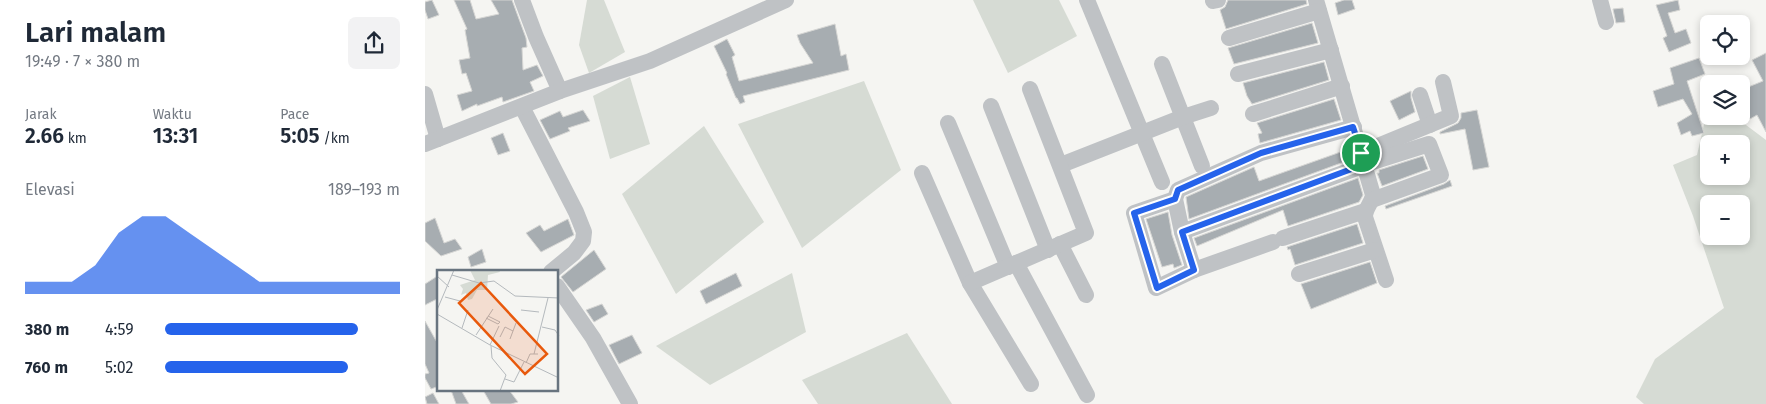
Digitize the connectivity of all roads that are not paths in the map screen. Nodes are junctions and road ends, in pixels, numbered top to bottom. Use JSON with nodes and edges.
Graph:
{"nodes":[{"id":1,"x":521,"y":0,"type":"edge"},
{"id":2,"x":786,"y":0,"type":"edge"},
{"id":3,"x":1087,"y":0,"type":"edge"},
{"id":4,"x":1600,"y":0,"type":"edge"},
{"id":5,"x":1318,"y":5,"type":"edge"},
{"id":6,"x":1606,"y":22,"type":"dead end"},
{"id":7,"x":1229,"y":38,"type":"dead end"},
{"id":8,"x":1331,"y":50,"type":"junction"},
{"id":9,"x":1162,"y":64,"type":"dead end"},
{"id":10,"x":1238,"y":74,"type":"dead end"},
{"id":11,"x":1443,"y":82,"type":"dead end"},
{"id":12,"x":1342,"y":86,"type":"junction"},
{"id":13,"x":1030,"y":89,"type":"dead end"},
{"id":14,"x":561,"y":91,"type":"junction"},
{"id":15,"x":425,"y":94,"type":"edge"},
{"id":16,"x":1420,"y":95,"type":"dead end"},
{"id":17,"x":991,"y":106,"type":"dead end"},
{"id":18,"x":522,"y":107,"type":"junction"},
{"id":19,"x":1211,"y":108,"type":"dead end"},
{"id":20,"x":1253,"y":114,"type":"dead end"},
{"id":21,"x":1183,"y":117,"type":"junction"},
{"id":22,"x":948,"y":123,"type":"dead end"},
{"id":23,"x":1430,"y":125,"type":"junction"},
{"id":24,"x":1353,"y":127,"type":"junction"},
{"id":25,"x":1142,"y":133,"type":"junction"},
{"id":26,"x":431,"y":141,"type":"edge"},
{"id":27,"x":1365,"y":160,"type":"junction"},
{"id":28,"x":1061,"y":165,"type":"junction"},
{"id":29,"x":1202,"y":166,"type":"dead end"},
{"id":30,"x":922,"y":173,"type":"dead end"},
{"id":31,"x":1162,"y":182,"type":"dead end"},
{"id":32,"x":1175,"y":199,"type":"junction"},
{"id":33,"x":1369,"y":206,"type":"junction"},
{"id":34,"x":1182,"y":232,"type":"junction"},
{"id":35,"x":1054,"y":247,"type":"junction"},
{"id":36,"x":1375,"y":250,"type":"junction"},
{"id":37,"x":1012,"y":265,"type":"junction"},
{"id":38,"x":553,"y":270,"type":"edge"},
{"id":39,"x":1194,"y":270,"type":"junction"},
{"id":40,"x":1299,"y":274,"type":"dead end"},
{"id":41,"x":1386,"y":280,"type":"dead end"},
{"id":42,"x":970,"y":283,"type":"junction"},
{"id":43,"x":559,"y":289,"type":"edge"},
{"id":44,"x":1086,"y":295,"type":"dead end"},
{"id":45,"x":1031,"y":384,"type":"dead end"},
{"id":46,"x":1087,"y":395,"type":"dead end"},
{"id":47,"x":630,"y":404,"type":"edge"}],
"edges":[{"from":1,"to":14,"type":"street"},
{"from":2,"to":14,"type":"street"},
{"from":3,"to":25,"type":"street"},
{"from":4,"to":6,"type":"street"},
{"from":5,"to":7,"type":"street"},
{"from":5,"to":8,"type":"street"},
{"from":8,"to":10,"type":"street"},
{"from":8,"to":12,"type":"street"},
{"from":9,"to":21,"type":"street"},
{"from":11,"to":23,"type":"street"},
{"from":12,"to":20,"type":"street"},
{"from":12,"to":24,"type":"street"},
{"from":13,"to":28,"type":"street"},
{"from":14,"to":18,"type":"street"},
{"from":15,"to":26,"type":"street"},
{"from":16,"to":23,"type":"street"},
{"from":17,"to":35,"type":"street"},
{"from":18,"to":26,"type":"street"},
{"from":18,"to":38,"type":"street"},
{"from":19,"to":21,"type":"street"},
{"from":21,"to":25,"type":"street"},
{"from":21,"to":29,"type":"street"},
{"from":22,"to":37,"type":"street"},
{"from":23,"to":27,"type":"street"},
{"from":24,"to":27,"type":"street"},
{"from":24,"to":32,"type":"street"},
{"from":25,"to":28,"type":"street"},
{"from":25,"to":31,"type":"street"},
{"from":27,"to":33,"type":"street"},
{"from":27,"to":33,"type":"street"},
{"from":27,"to":34,"type":"street"},
{"from":28,"to":35,"type":"street"},
{"from":30,"to":42,"type":"street"},
{"from":32,"to":34,"type":"street"},
{"from":32,"to":39,"type":"street"},
{"from":33,"to":36,"type":"street"},
{"from":33,"to":39,"type":"street"},
{"from":34,"to":39,"type":"street"},
{"from":35,"to":37,"type":"street"},
{"from":35,"to":44,"type":"street"},
{"from":36,"to":40,"type":"street"},
{"from":36,"to":41,"type":"street"},
{"from":37,"to":42,"type":"street"},
{"from":37,"to":46,"type":"street"},
{"from":42,"to":45,"type":"street"},
{"from":43,"to":47,"type":"street"}]}
